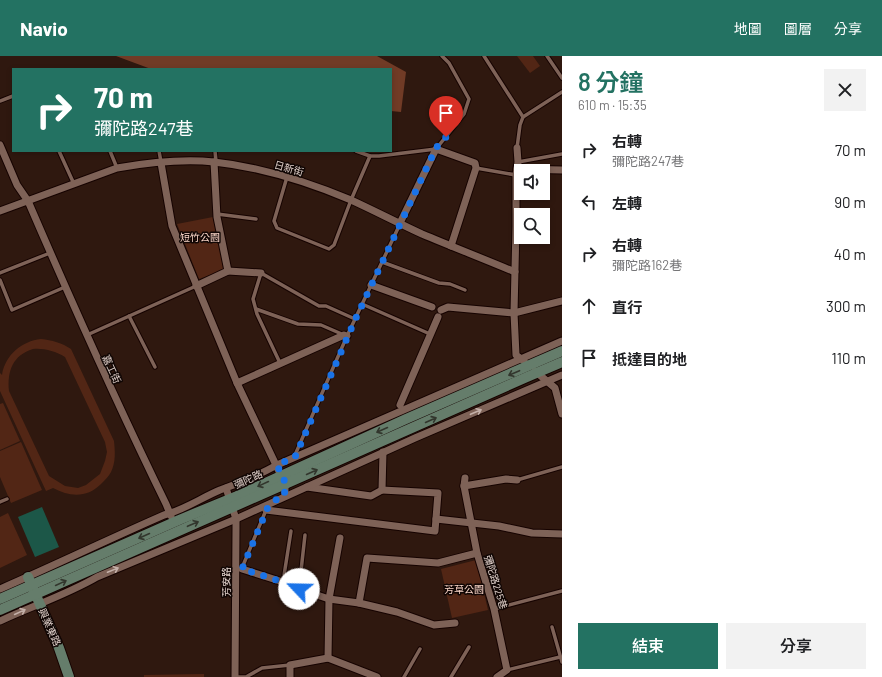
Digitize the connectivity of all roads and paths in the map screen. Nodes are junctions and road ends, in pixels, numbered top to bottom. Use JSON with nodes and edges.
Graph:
{"nodes":[{"id":1,"x":442,"y":56,"type":"edge"},
{"id":2,"x":484,"y":56,"type":"edge"},
{"id":3,"x":547,"y":56,"type":"edge"},
{"id":4,"x":562,"y":78,"type":"edge"},
{"id":5,"x":562,"y":92,"type":"edge"},
{"id":6,"x":12,"y":96,"type":"edge"},
{"id":7,"x":0,"y":100,"type":"edge"},
{"id":8,"x":523,"y":117,"type":"junction"},
{"id":9,"x":0,"y":145,"type":"edge"},
{"id":10,"x":436,"y":148,"type":"junction"},
{"id":11,"x":517,"y":148,"type":"joint"},
{"id":12,"x":60,"y":152,"type":"edge"},
{"id":13,"x":110,"y":152,"type":"edge"},
{"id":14,"x":159,"y":152,"type":"edge"},
{"id":15,"x":215,"y":152,"type":"edge"},
{"id":16,"x":359,"y":152,"type":"edge"},
{"id":17,"x":562,"y":154,"type":"edge"},
{"id":18,"x":370,"y":156,"type":"junction"},
{"id":19,"x":215,"y":162,"type":"junction"},
{"id":20,"x":161,"y":163,"type":"junction"},
{"id":21,"x":517,"y":164,"type":"edge"},
{"id":22,"x":532,"y":164,"type":"edge"},
{"id":23,"x":117,"y":168,"type":"junction"},
{"id":24,"x":476,"y":168,"type":"junction"},
{"id":25,"x":514,"y":169,"type":"edge"},
{"id":26,"x":550,"y":170,"type":"edge"},
{"id":27,"x":562,"y":170,"type":"edge"},
{"id":28,"x":287,"y":177,"type":"junction"},
{"id":29,"x":74,"y":184,"type":"junction"},
{"id":30,"x":351,"y":200,"type":"junction"},
{"id":31,"x":516,"y":200,"type":"edge"},
{"id":32,"x":28,"y":202,"type":"junction"},
{"id":33,"x":0,"y":211,"type":"edge"},
{"id":34,"x":217,"y":214,"type":"junction"},
{"id":35,"x":256,"y":219,"type":"dead end"},
{"id":36,"x":400,"y":223,"type":"junction"},
{"id":37,"x":451,"y":246,"type":"junction"},
{"id":38,"x":50,"y":253,"type":"junction"},
{"id":39,"x":382,"y":262,"type":"junction"},
{"id":40,"x":228,"y":271,"type":"junction"},
{"id":41,"x":515,"y":272,"type":"junction"},
{"id":42,"x":0,"y":273,"type":"edge"},
{"id":43,"x":261,"y":273,"type":"junction"},
{"id":44,"x":0,"y":280,"type":"edge"},
{"id":45,"x":370,"y":285,"type":"junction"},
{"id":46,"x":196,"y":286,"type":"junction"},
{"id":47,"x":65,"y":287,"type":"junction"},
{"id":48,"x":465,"y":290,"type":"dead end"},
{"id":49,"x":562,"y":301,"type":"edge"},
{"id":50,"x":362,"y":304,"type":"junction"},
{"id":51,"x":432,"y":307,"type":"dead end"},
{"id":52,"x":256,"y":309,"type":"junction"},
{"id":53,"x":514,"y":314,"type":"junction"},
{"id":54,"x":129,"y":316,"type":"junction"},
{"id":55,"x":355,"y":320,"type":"junction"},
{"id":56,"x":430,"y":334,"type":"junction"},
{"id":57,"x":346,"y":335,"type":"junction"},
{"id":58,"x":86,"y":336,"type":"junction"},
{"id":59,"x":562,"y":341,"type":"edge"},
{"id":60,"x":562,"y":351,"type":"edge"},
{"id":61,"x":562,"y":362,"type":"edge"},
{"id":62,"x":280,"y":363,"type":"junction"},
{"id":63,"x":529,"y":366,"type":"junction"},
{"id":64,"x":155,"y":368,"type":"dead end"},
{"id":65,"x":562,"y":375,"type":"edge"},
{"id":66,"x":548,"y":382,"type":"junction"},
{"id":67,"x":237,"y":383,"type":"junction"},
{"id":68,"x":562,"y":414,"type":"edge"},
{"id":69,"x":407,"y":420,"type":"junction"},
{"id":70,"x":384,"y":452,"type":"junction"},
{"id":71,"x":295,"y":457,"type":"junction"},
{"id":72,"x":277,"y":465,"type":"junction"},
{"id":73,"x":562,"y":467,"type":"edge"},
{"id":74,"x":465,"y":478,"type":"dead end"},
{"id":75,"x":284,"y":480,"type":"junction"},
{"id":76,"x":517,"y":480,"type":"joint"},
{"id":77,"x":307,"y":486,"type":"junction"},
{"id":78,"x":464,"y":486,"type":"junction"},
{"id":79,"x":226,"y":488,"type":"junction"},
{"id":80,"x":382,"y":490,"type":"junction"},
{"id":81,"x":284,"y":496,"type":"junction"},
{"id":82,"x":7,"y":499,"type":"dead end"},
{"id":83,"x":277,"y":499,"type":"junction"},
{"id":84,"x":0,"y":502,"type":"edge"},
{"id":85,"x":231,"y":504,"type":"junction"},
{"id":86,"x":266,"y":510,"type":"junction"},
{"id":87,"x":236,"y":519,"type":"junction"},
{"id":88,"x":436,"y":519,"type":"junction"},
{"id":89,"x":471,"y":522,"type":"junction"},
{"id":90,"x":172,"y":523,"type":"junction"},
{"id":91,"x":291,"y":531,"type":"dead end"},
{"id":92,"x":562,"y":534,"type":"edge"},
{"id":93,"x":305,"y":535,"type":"dead end"},
{"id":94,"x":340,"y":538,"type":"dead end"},
{"id":95,"x":177,"y":544,"type":"junction"},
{"id":96,"x":78,"y":553,"type":"junction"},
{"id":97,"x":477,"y":553,"type":"junction"},
{"id":98,"x":242,"y":569,"type":"junction"},
{"id":99,"x":88,"y":575,"type":"junction"},
{"id":100,"x":236,"y":577,"type":"junction"},
{"id":101,"x":283,"y":582,"type":"junction"},
{"id":102,"x":0,"y":589,"type":"edge"},
{"id":103,"x":299,"y":589,"type":"junction"},
{"id":104,"x":34,"y":590,"type":"junction"},
{"id":105,"x":562,"y":591,"type":"edge"},
{"id":106,"x":0,"y":599,"type":"edge"},
{"id":107,"x":329,"y":599,"type":"junction"},
{"id":108,"x":359,"y":603,"type":"junction"},
{"id":109,"x":494,"y":609,"type":"junction"},
{"id":110,"x":0,"y":610,"type":"edge"},
{"id":111,"x":0,"y":621,"type":"edge"},
{"id":112,"x":455,"y":623,"type":"dead end"},
{"id":113,"x":552,"y":627,"type":"dead end"},
{"id":114,"x":469,"y":647,"type":"dead end"},
{"id":115,"x":420,"y":649,"type":"dead end"},
{"id":116,"x":560,"y":657,"type":"junction"},
{"id":117,"x":328,"y":658,"type":"junction"},
{"id":118,"x":562,"y":662,"type":"edge"},
{"id":119,"x":290,"y":665,"type":"junction"},
{"id":120,"x":507,"y":670,"type":"junction"},
{"id":121,"x":69,"y":677,"type":"edge"},
{"id":122,"x":235,"y":677,"type":"edge"},
{"id":123,"x":290,"y":677,"type":"edge"},
{"id":124,"x":377,"y":677,"type":"edge"},
{"id":125,"x":404,"y":677,"type":"edge"},
{"id":126,"x":451,"y":677,"type":"edge"},
{"id":127,"x":497,"y":677,"type":"edge"}],
"edges":[{"from":1,"to":10,"type":"lane"},
{"from":2,"to":8,"type":"lane"},
{"from":3,"to":4,"type":"lane"},
{"from":5,"to":8,"type":"lane"},
{"from":6,"to":7,"type":"lane"},
{"from":8,"to":11,"type":"lane"},
{"from":9,"to":32,"type":"street","name":"嘉工街"},
{"from":10,"to":18,"type":"lane"},
{"from":10,"to":24,"type":"street"},
{"from":10,"to":36,"type":"street"},
{"from":11,"to":21,"type":"street"},
{"from":12,"to":29,"type":"lane"},
{"from":13,"to":23,"type":"lane"},
{"from":14,"to":20,"type":"lane"},
{"from":15,"to":19,"type":"lane"},
{"from":16,"to":18,"type":"lane"},
{"from":17,"to":22,"type":"lane"},
{"from":18,"to":30,"type":"lane"},
{"from":19,"to":20,"type":"street","name":"日新街"},
{"from":19,"to":28,"type":"street","name":"日新街"},
{"from":19,"to":34,"type":"street"},
{"from":20,"to":23,"type":"street","name":"日新街"},
{"from":20,"to":46,"type":"street"},
{"from":23,"to":29,"type":"street","name":"日新街"},
{"from":24,"to":25,"type":"lane"},
{"from":24,"to":37,"type":"street"},
{"from":26,"to":27,"type":"street"},
{"from":28,"to":30,"type":"street","name":"日新街"},
{"from":28,"to":30,"type":"lane"},
{"from":29,"to":32,"type":"street","name":"日新街"},
{"from":30,"to":36,"type":"street","name":"日新街"},
{"from":31,"to":41,"type":"street"},
{"from":32,"to":33,"type":"street","name":"日新街"},
{"from":32,"to":38,"type":"street","name":"嘉工街"},
{"from":34,"to":35,"type":"lane"},
{"from":34,"to":40,"type":"street"},
{"from":36,"to":37,"type":"street","name":"日新街"},
{"from":36,"to":39,"type":"lane"},
{"from":37,"to":41,"type":"street","name":"日新街"},
{"from":38,"to":42,"type":"lane"},
{"from":38,"to":47,"type":"street","name":"嘉工街"},
{"from":39,"to":45,"type":"lane"},
{"from":39,"to":48,"type":"lane"},
{"from":40,"to":43,"type":"street"},
{"from":40,"to":46,"type":"street"},
{"from":41,"to":53,"type":"street"},
{"from":43,"to":52,"type":"lane"},
{"from":43,"to":55,"type":"lane"},
{"from":44,"to":47,"type":"lane"},
{"from":45,"to":50,"type":"lane"},
{"from":45,"to":51,"type":"street"},
{"from":46,"to":54,"type":"lane"},
{"from":46,"to":67,"type":"street"},
{"from":47,"to":58,"type":"street","name":"嘉工街"},
{"from":49,"to":53,"type":"street"},
{"from":50,"to":55,"type":"lane"},
{"from":50,"to":56,"type":"lane"},
{"from":52,"to":57,"type":"lane"},
{"from":52,"to":62,"type":"lane"},
{"from":53,"to":56,"type":"street"},
{"from":53,"to":63,"type":"street"},
{"from":54,"to":58,"type":"lane"},
{"from":54,"to":64,"type":"lane"},
{"from":55,"to":57,"type":"lane"},
{"from":56,"to":69,"type":"street"},
{"from":57,"to":62,"type":"street"},
{"from":57,"to":71,"type":"lane"},
{"from":58,"to":90,"type":"street","name":"嘉工街"},
{"from":59,"to":63,"type":"street","name":"彌陀路"},
{"from":60,"to":63,"type":"street","name":"彌陀路"},
{"from":61,"to":63,"type":"street","name":"彌陀路"},
{"from":62,"to":67,"type":"street"},
{"from":63,"to":66,"type":"street"},
{"from":63,"to":69,"type":"street","name":"彌陀路"},
{"from":63,"to":69,"type":"street","name":"彌陀路"},
{"from":65,"to":66,"type":"street","name":"彌陀路"},
{"from":66,"to":68,"type":"street"},
{"from":69,"to":66,"type":"street","name":"彌陀路","one_way":true},
{"from":67,"to":72,"type":"street"},
{"from":69,"to":70,"type":"street","name":"彌陀路"},
{"from":69,"to":71,"type":"street","name":"彌陀路"},
{"from":69,"to":75,"type":"street","name":"彌陀路"},
{"from":70,"to":77,"type":"street","name":"彌陀路"},
{"from":70,"to":80,"type":"street"},
{"from":71,"to":72,"type":"street","name":"彌陀路"},
{"from":72,"to":75,"type":"street"},
{"from":72,"to":79,"type":"street","name":"彌陀路"},
{"from":73,"to":76,"type":"lane"},
{"from":74,"to":78,"type":"street","name":"彌陀路225巷"},
{"from":75,"to":81,"type":"street"},
{"from":75,"to":85,"type":"street","name":"彌陀路"},
{"from":76,"to":78,"type":"street"},
{"from":77,"to":80,"type":"street"},
{"from":77,"to":81,"type":"street","name":"彌陀路"},
{"from":78,"to":89,"type":"street","name":"彌陀路225巷"},
{"from":79,"to":85,"type":"street","name":"芳安路"},
{"from":79,"to":90,"type":"street","name":"彌陀路"},
{"from":80,"to":88,"type":"street"},
{"from":81,"to":83,"type":"street","name":"彌陀路"},
{"from":82,"to":84,"type":"lane"},
{"from":83,"to":86,"type":"lane"},
{"from":83,"to":87,"type":"street","name":"彌陀路"},
{"from":85,"to":87,"type":"street","name":"芳安路"},
{"from":85,"to":90,"type":"street","name":"彌陀路"},
{"from":86,"to":88,"type":"street"},
{"from":86,"to":98,"type":"lane"},
{"from":87,"to":95,"type":"street","name":"彌陀路"},
{"from":87,"to":100,"type":"street","name":"芳安路"},
{"from":88,"to":89,"type":"street"},
{"from":89,"to":92,"type":"street"},
{"from":89,"to":97,"type":"street","name":"彌陀路225巷"},
{"from":90,"to":95,"type":"street","name":"嘉工街"},
{"from":90,"to":96,"type":"street","name":"彌陀路"},
{"from":90,"to":99,"type":"street","name":"彌陀路"},
{"from":91,"to":101,"type":"lane"},
{"from":93,"to":103,"type":"lane"},
{"from":94,"to":107,"type":"street"},
{"from":99,"to":95,"type":"street","name":"彌陀路","one_way":true},
{"from":96,"to":99,"type":"street"},
{"from":96,"to":104,"type":"street","name":"彌陀路"},
{"from":97,"to":108,"type":"street"},
{"from":97,"to":109,"type":"street","name":"彌陀路225巷"},
{"from":98,"to":100,"type":"lane"},
{"from":98,"to":101,"type":"street"},
{"from":99,"to":104,"type":"street","name":"彌陀路"},
{"from":100,"to":122,"type":"street","name":"芳安路"},
{"from":101,"to":103,"type":"street"},
{"from":102,"to":104,"type":"street","name":"彌陀路"},
{"from":103,"to":107,"type":"street"},
{"from":104,"to":106,"type":"street","name":"彌陀路"},
{"from":104,"to":110,"type":"street","name":"彌陀路"},
{"from":111,"to":104,"type":"street","name":"彌陀路","one_way":true},
{"from":104,"to":121,"type":"street","name":"興業東路"},
{"from":105,"to":109,"type":"lane"},
{"from":107,"to":108,"type":"street"},
{"from":107,"to":117,"type":"street"},
{"from":108,"to":112,"type":"street"},
{"from":109,"to":120,"type":"street","name":"彌陀路225巷"},
{"from":113,"to":116,"type":"lane"},
{"from":114,"to":126,"type":"lane"},
{"from":115,"to":125,"type":"lane"},
{"from":116,"to":118,"type":"lane"},
{"from":116,"to":120,"type":"lane"},
{"from":117,"to":119,"type":"street"},
{"from":117,"to":124,"type":"street"},
{"from":119,"to":122,"type":"lane"},
{"from":119,"to":123,"type":"street"},
{"from":120,"to":127,"type":"street"}]}
